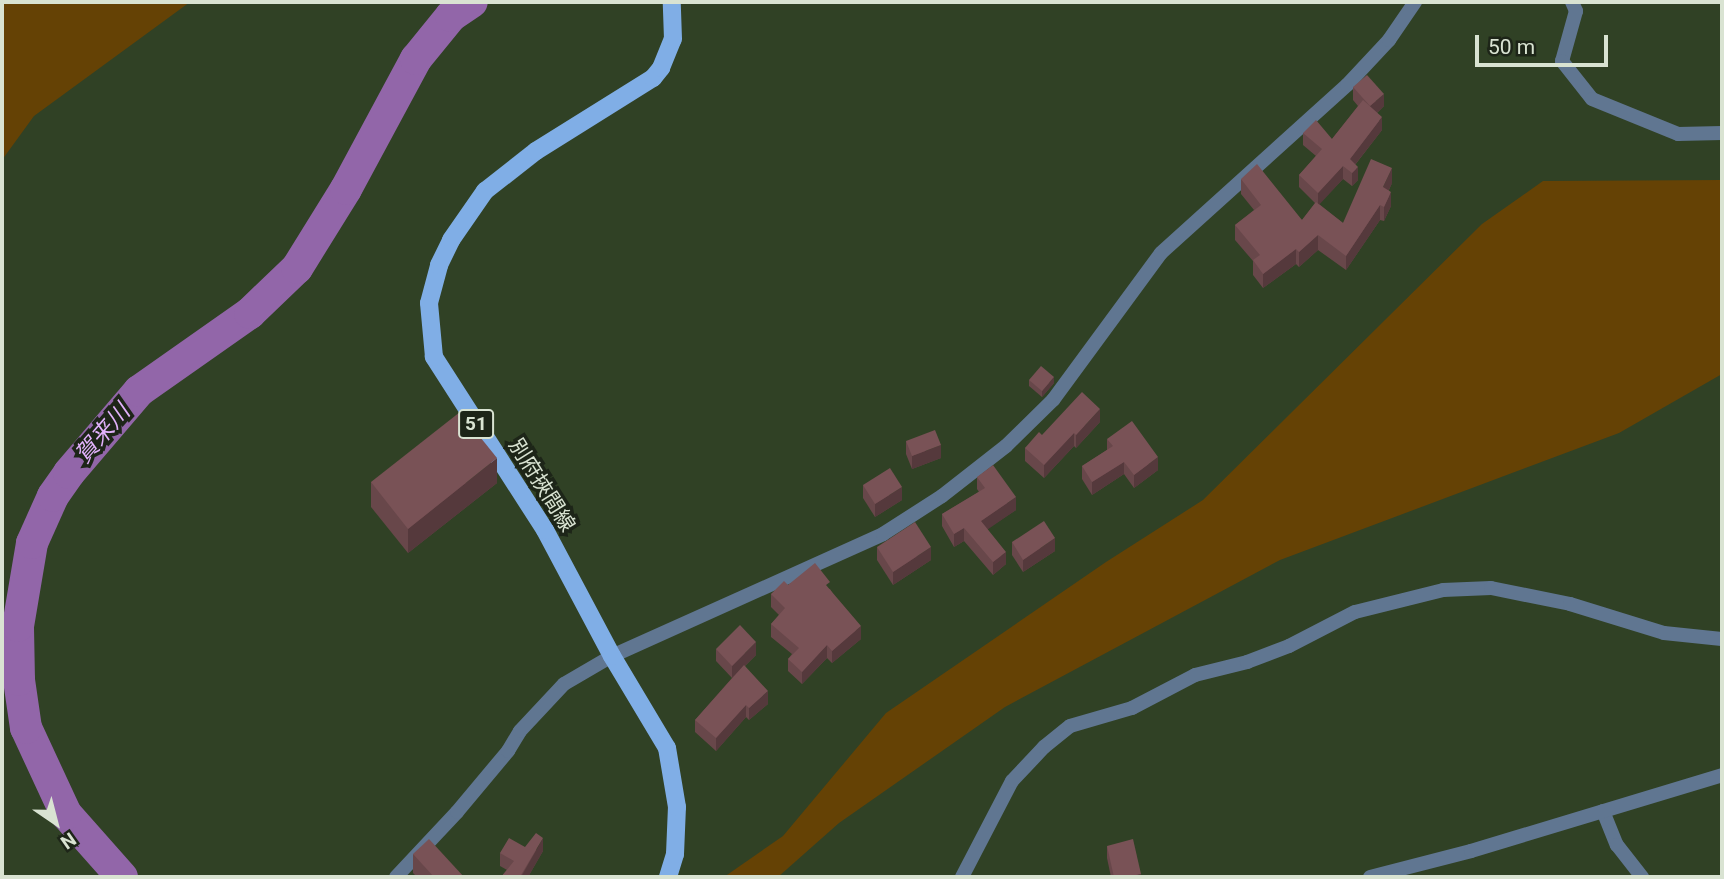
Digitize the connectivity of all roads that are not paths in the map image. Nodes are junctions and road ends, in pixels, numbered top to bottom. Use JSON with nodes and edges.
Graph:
{"nodes":[{"id":1,"x":672,"y":2,"type":"edge"},
{"id":2,"x":1415,"y":2,"type":"edge"},
{"id":3,"x":1572,"y":2,"type":"edge"},
{"id":4,"x":1722,"y":133,"type":"edge"},
{"id":5,"x":1722,"y":639,"type":"edge"},
{"id":6,"x":612,"y":656,"type":"junction"},
{"id":7,"x":1722,"y":775,"type":"edge"},
{"id":8,"x":1603,"y":811,"type":"junction"},
{"id":9,"x":1406,"y":873,"type":"edge"},
{"id":10,"x":396,"y":877,"type":"edge"},
{"id":11,"x":668,"y":877,"type":"edge"},
{"id":12,"x":962,"y":877,"type":"edge"},
{"id":13,"x":1370,"y":877,"type":"edge"},
{"id":14,"x":1642,"y":877,"type":"edge"}],
"edges":[{"from":1,"to":6,"type":"main road","name":"別府挾間線","number":"51"},
{"from":2,"to":6,"type":"street"},
{"from":3,"to":4,"type":"street"},
{"from":5,"to":12,"type":"street"},
{"from":6,"to":10,"type":"street"},
{"from":6,"to":11,"type":"main road","name":"別府挾間線","number":"51"},
{"from":7,"to":8,"type":"street"},
{"from":8,"to":9,"type":"street"},
{"from":8,"to":14,"type":"street"},
{"from":9,"to":13,"type":"street"}]}
